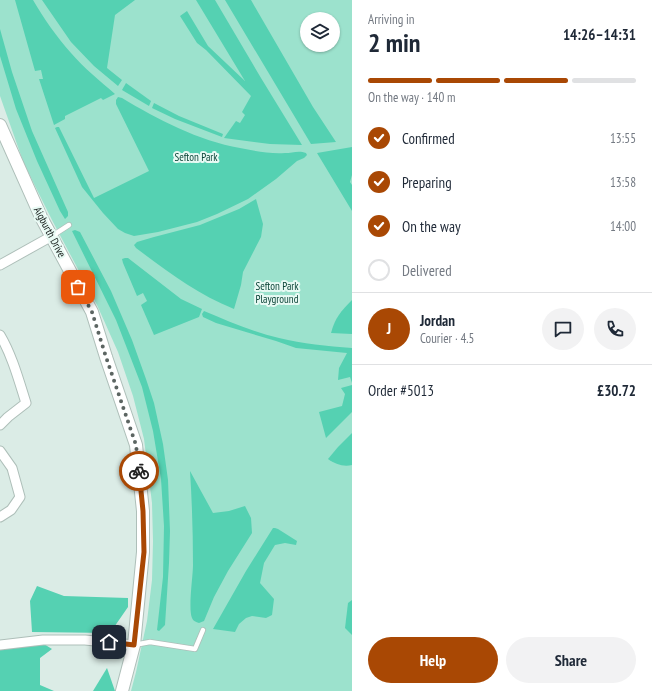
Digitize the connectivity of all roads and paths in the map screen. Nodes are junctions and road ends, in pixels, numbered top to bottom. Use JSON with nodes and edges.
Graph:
{"nodes":[{"id":1,"x":0,"y":124,"type":"edge"},
{"id":2,"x":69,"y":225,"type":"dead end"},
{"id":3,"x":52,"y":236,"type":"junction"},
{"id":4,"x":0,"y":265,"type":"edge"},
{"id":5,"x":0,"y":335,"type":"edge"},
{"id":6,"x":0,"y":425,"type":"edge"},
{"id":7,"x":0,"y":451,"type":"edge"},
{"id":8,"x":0,"y":518,"type":"edge"},
{"id":9,"x":203,"y":630,"type":"dead end"},
{"id":10,"x":0,"y":645,"type":"edge"},
{"id":11,"x":134,"y":645,"type":"junction"},
{"id":12,"x":122,"y":691,"type":"edge"}],
"edges":[{"from":1,"to":3,"type":"street","name":"Aigburth Drive"},
{"from":2,"to":3,"type":"lane"},
{"from":3,"to":4,"type":"street"},
{"from":3,"to":11,"type":"street","name":"Aigburth Drive"},
{"from":5,"to":6,"type":"street"},
{"from":7,"to":8,"type":"street"},
{"from":9,"to":11,"type":"lane"},
{"from":10,"to":11,"type":"street"},
{"from":11,"to":12,"type":"street","name":"Aigburth Drive"}]}
